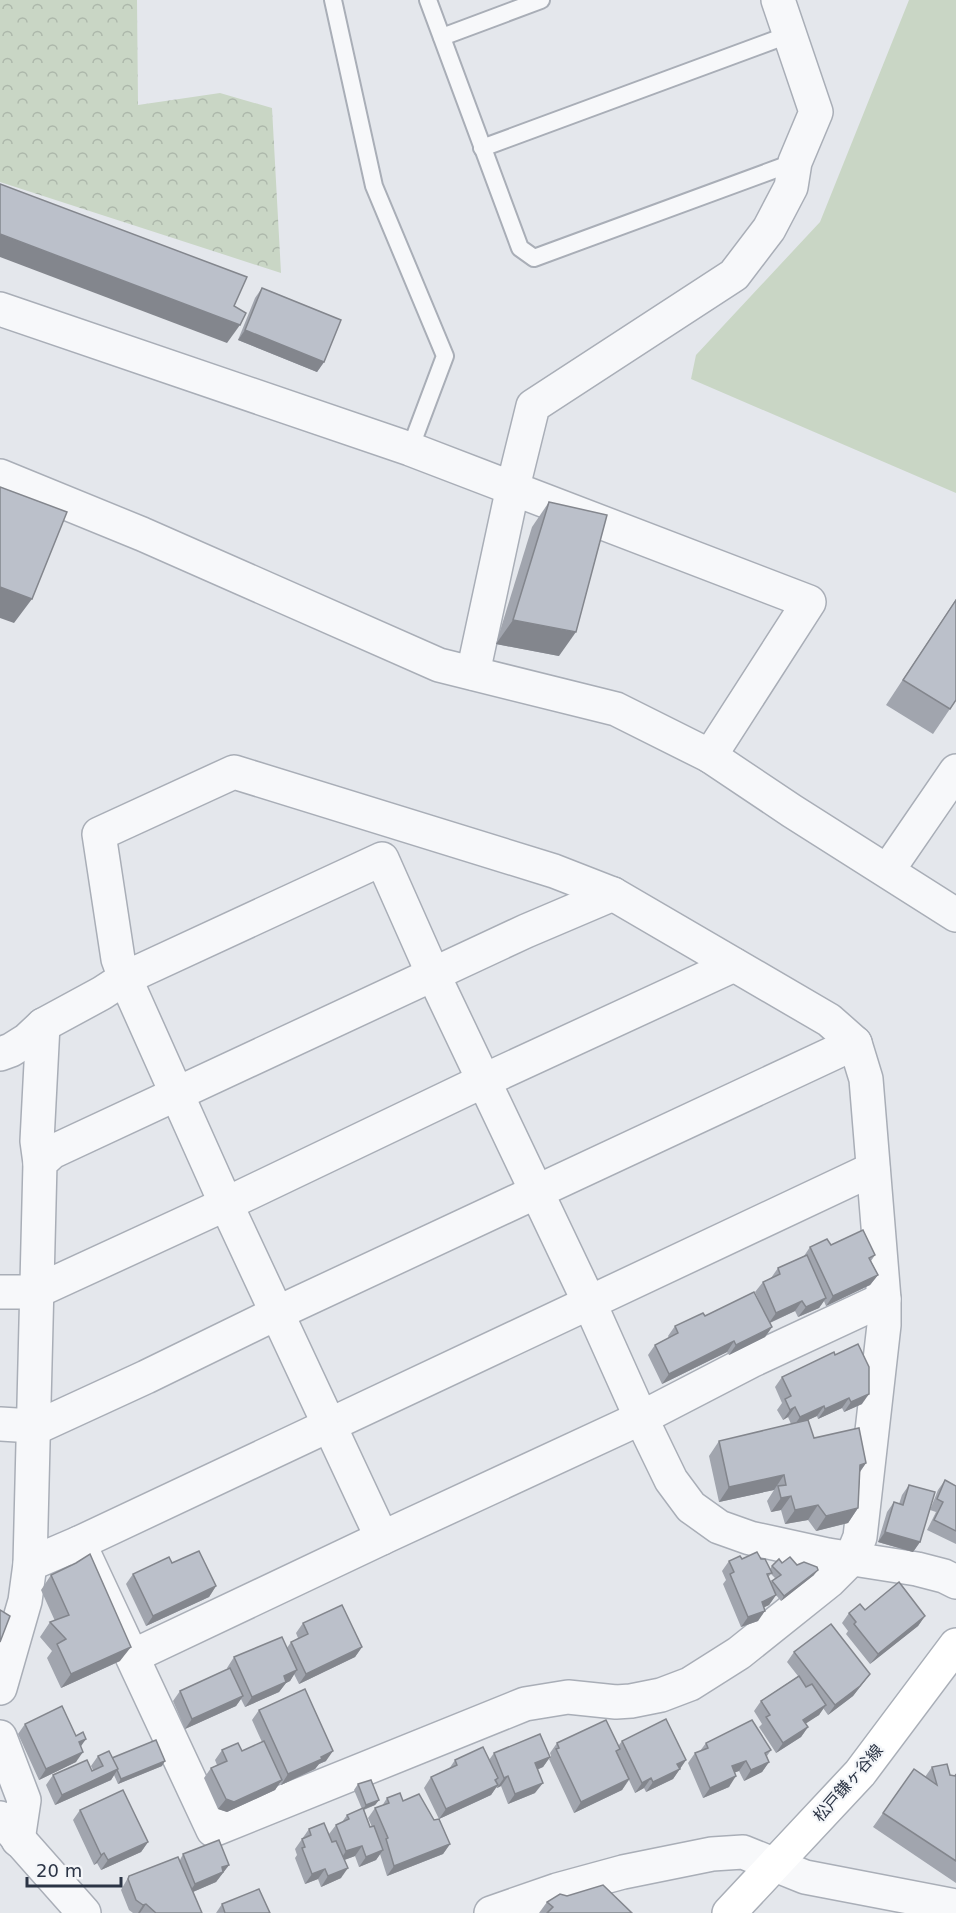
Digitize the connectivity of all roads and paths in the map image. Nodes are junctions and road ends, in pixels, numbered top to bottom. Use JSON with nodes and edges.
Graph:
{"nodes":[{"id":1,"x":333,"y":0,"type":"edge"},
{"id":2,"x":428,"y":0,"type":"edge"},
{"id":3,"x":541,"y":0,"type":"edge"},
{"id":4,"x":778,"y":0,"type":"edge"},
{"id":5,"x":788,"y":35,"type":"junction"},
{"id":6,"x":442,"y":37,"type":"junction"},
{"id":7,"x":482,"y":148,"type":"junction"},
{"id":8,"x":795,"y":162,"type":"junction"},
{"id":9,"x":0,"y":309,"type":"edge"},
{"id":10,"x":410,"y":449,"type":"junction"},
{"id":11,"x":0,"y":476,"type":"edge"},
{"id":12,"x":513,"y":487,"type":"junction"},
{"id":13,"x":473,"y":673,"type":"junction"},
{"id":14,"x":710,"y":756,"type":"junction"},
{"id":15,"x":956,"y":771,"type":"edge"},
{"id":16,"x":382,"y":818,"type":"junction"},
{"id":17,"x":382,"y":859,"type":"junction"},
{"id":18,"x":888,"y":870,"type":"junction"},
{"id":19,"x":613,"y":894,"type":"junction"},
{"id":20,"x":956,"y":914,"type":"edge"},
{"id":21,"x":734,"y":965,"type":"junction"},
{"id":22,"x":433,"y":974,"type":"junction"},
{"id":23,"x":125,"y":978,"type":"junction"},
{"id":24,"x":43,"y":1025,"type":"junction"},
{"id":25,"x":855,"y":1043,"type":"junction"},
{"id":26,"x":0,"y":1054,"type":"edge"},
{"id":27,"x":483,"y":1081,"type":"junction"},
{"id":28,"x":176,"y":1094,"type":"junction"},
{"id":29,"x":40,"y":1163,"type":"junction"},
{"id":30,"x":873,"y":1169,"type":"junction"},
{"id":31,"x":535,"y":1192,"type":"junction"},
{"id":32,"x":226,"y":1204,"type":"junction"},
{"id":33,"x":0,"y":1292,"type":"edge"},
{"id":34,"x":35,"y":1292,"type":"junction"},
{"id":35,"x":884,"y":1299,"type":"junction"},
{"id":36,"x":590,"y":1304,"type":"junction"},
{"id":37,"x":277,"y":1313,"type":"junction"},
{"id":38,"x":641,"y":1418,"type":"junction"},
{"id":39,"x":0,"y":1424,"type":"edge"},
{"id":40,"x":330,"y":1425,"type":"junction"},
{"id":41,"x":33,"y":1427,"type":"junction"},
{"id":42,"x":382,"y":1538,"type":"junction"},
{"id":43,"x":79,"y":1543,"type":"junction"},
{"id":44,"x":851,"y":1559,"type":"junction"},
{"id":45,"x":30,"y":1564,"type":"junction"},
{"id":46,"x":956,"y":1582,"type":"edge"},
{"id":47,"x":956,"y":1645,"type":"edge"},
{"id":48,"x":133,"y":1656,"type":"junction"},
{"id":49,"x":0,"y":1688,"type":"edge"},
{"id":50,"x":0,"y":1737,"type":"edge"},
{"id":51,"x":9,"y":1829,"type":"edge"},
{"id":52,"x":775,"y":1865,"type":"junction"},
{"id":53,"x":956,"y":1906,"type":"edge"},
{"id":54,"x":84,"y":1913,"type":"edge"},
{"id":55,"x":491,"y":1913,"type":"edge"},
{"id":56,"x":729,"y":1913,"type":"edge"}],
"edges":[{"from":1,"to":10,"type":"lane"},
{"from":2,"to":6,"type":"lane"},
{"from":3,"to":6,"type":"lane"},
{"from":4,"to":5,"type":"street"},
{"from":5,"to":7,"type":"lane"},
{"from":5,"to":8,"type":"street"},
{"from":6,"to":7,"type":"lane"},
{"from":7,"to":8,"type":"lane"},
{"from":8,"to":12,"type":"street"},
{"from":9,"to":10,"type":"street"},
{"from":10,"to":12,"type":"street"},
{"from":11,"to":13,"type":"street"},
{"from":12,"to":13,"type":"street"},
{"from":12,"to":14,"type":"street"},
{"from":13,"to":14,"type":"street"},
{"from":14,"to":18,"type":"street"},
{"from":15,"to":18,"type":"street"},
{"from":16,"to":17,"type":"street"},
{"from":16,"to":19,"type":"street"},
{"from":16,"to":23,"type":"street"},
{"from":17,"to":22,"type":"street"},
{"from":17,"to":23,"type":"street"},
{"from":18,"to":20,"type":"street"},
{"from":19,"to":21,"type":"street"},
{"from":19,"to":22,"type":"street"},
{"from":21,"to":25,"type":"street"},
{"from":21,"to":27,"type":"street"},
{"from":22,"to":27,"type":"street"},
{"from":22,"to":28,"type":"street"},
{"from":23,"to":24,"type":"street"},
{"from":23,"to":28,"type":"street"},
{"from":24,"to":26,"type":"street"},
{"from":24,"to":29,"type":"street"},
{"from":25,"to":30,"type":"street"},
{"from":25,"to":31,"type":"street"},
{"from":27,"to":31,"type":"street"},
{"from":27,"to":32,"type":"street"},
{"from":28,"to":29,"type":"street"},
{"from":28,"to":32,"type":"street"},
{"from":29,"to":34,"type":"street"},
{"from":30,"to":35,"type":"street"},
{"from":30,"to":36,"type":"street"},
{"from":31,"to":36,"type":"street"},
{"from":31,"to":37,"type":"street"},
{"from":32,"to":34,"type":"street"},
{"from":32,"to":37,"type":"street"},
{"from":33,"to":34,"type":"street"},
{"from":34,"to":41,"type":"street"},
{"from":35,"to":38,"type":"street"},
{"from":35,"to":44,"type":"street"},
{"from":36,"to":38,"type":"street"},
{"from":36,"to":40,"type":"street"},
{"from":37,"to":40,"type":"street"},
{"from":37,"to":41,"type":"street"},
{"from":38,"to":42,"type":"street"},
{"from":38,"to":44,"type":"street"},
{"from":39,"to":41,"type":"street"},
{"from":40,"to":42,"type":"street"},
{"from":40,"to":43,"type":"street"},
{"from":41,"to":45,"type":"street"},
{"from":42,"to":48,"type":"street"},
{"from":43,"to":45,"type":"street"},
{"from":43,"to":48,"type":"street"},
{"from":44,"to":46,"type":"street"},
{"from":44,"to":48,"type":"street"},
{"from":45,"to":49,"type":"street"},
{"from":47,"to":52,"type":"main road","name":"松戸鎌ヶ谷線"},
{"from":50,"to":51,"type":"street"},
{"from":51,"to":54,"type":"street"},
{"from":52,"to":53,"type":"street"},
{"from":52,"to":55,"type":"street"},
{"from":52,"to":56,"type":"main road","name":"松戸鎌ヶ谷線"}]}
